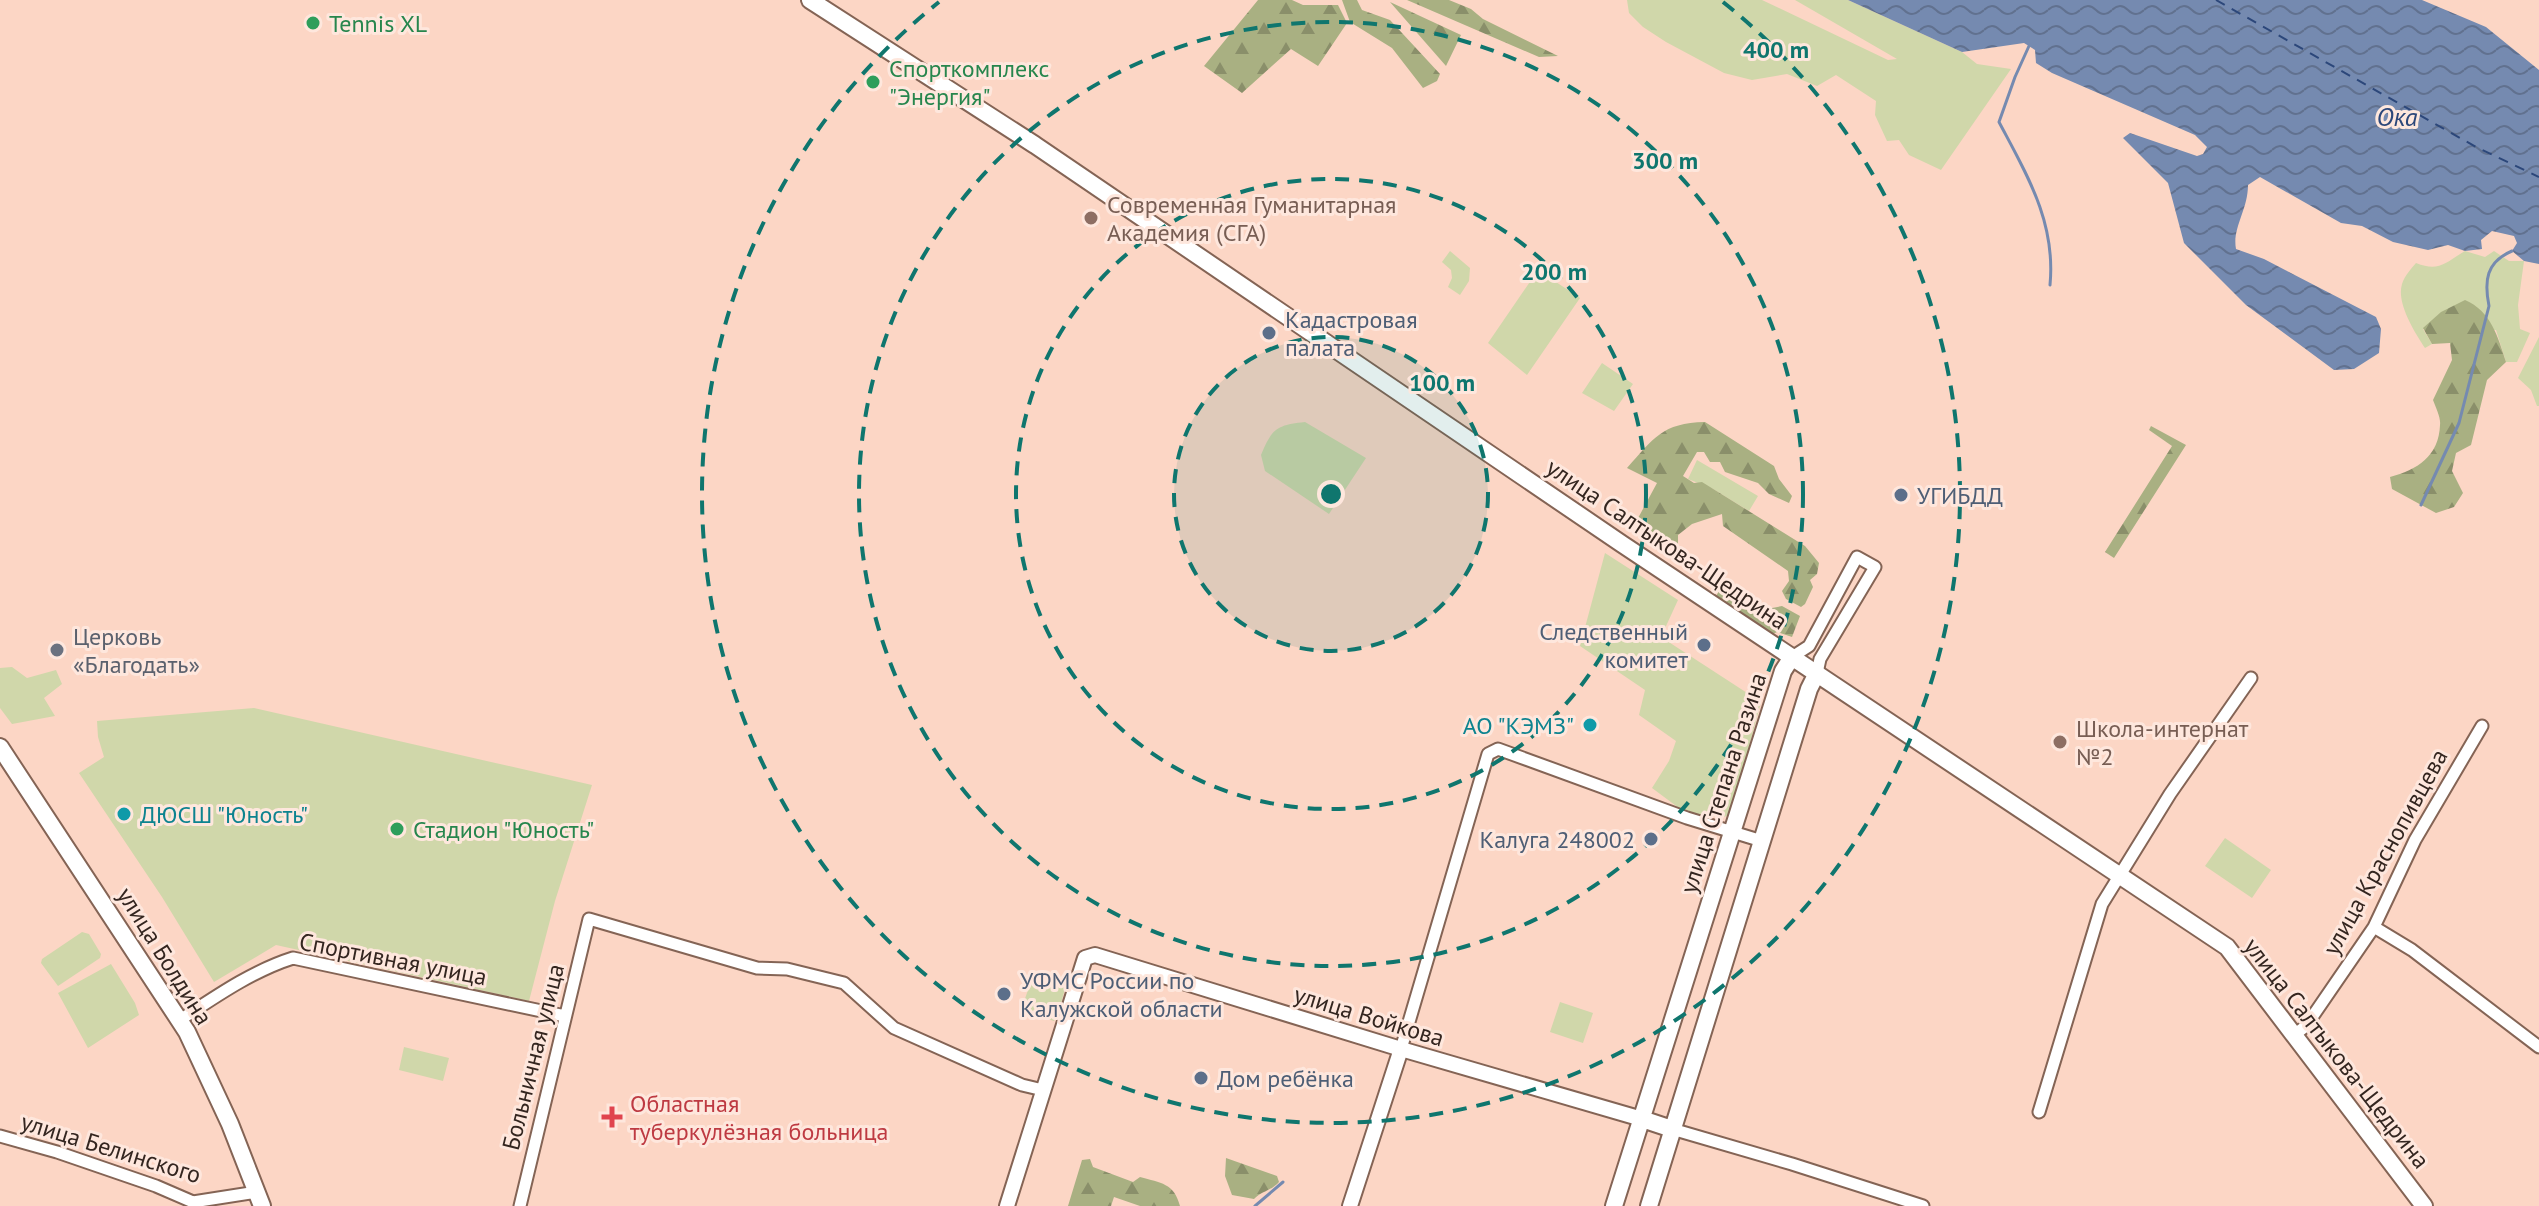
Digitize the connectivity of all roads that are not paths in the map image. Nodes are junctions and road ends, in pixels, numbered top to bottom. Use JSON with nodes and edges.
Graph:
{"nodes":[{"id":1,"x":810,"y":0,"type":"edge"},
{"id":2,"x":1792,"y":657,"type":"junction"},
{"id":3,"x":1817,"y":673,"type":"junction"},
{"id":4,"x":2251,"y":678,"type":"dead end"},
{"id":5,"x":2482,"y":726,"type":"dead end"},
{"id":6,"x":0,"y":747,"type":"edge"},
{"id":7,"x":1732,"y":832,"type":"junction"},
{"id":8,"x":1762,"y":841,"type":"junction"},
{"id":9,"x":2118,"y":876,"type":"junction"},
{"id":10,"x":2374,"y":927,"type":"junction"},
{"id":11,"x":565,"y":1016,"type":"junction"},
{"id":12,"x":180,"y":1020,"type":"junction"},
{"id":13,"x":2294,"y":1035,"type":"junction"},
{"id":14,"x":2539,"y":1047,"type":"edge"},
{"id":15,"x":1401,"y":1049,"type":"junction"},
{"id":16,"x":1043,"y":1090,"type":"junction"},
{"id":17,"x":2039,"y":1112,"type":"dead end"},
{"id":18,"x":1642,"y":1119,"type":"junction"},
{"id":19,"x":1672,"y":1129,"type":"junction"},
{"id":20,"x":0,"y":1136,"type":"edge"},
{"id":21,"x":260,"y":1199,"type":"edge"},
{"id":22,"x":520,"y":1206,"type":"edge"},
{"id":23,"x":1007,"y":1206,"type":"edge"},
{"id":24,"x":1350,"y":1206,"type":"edge"},
{"id":25,"x":1614,"y":1206,"type":"edge"},
{"id":26,"x":1649,"y":1206,"type":"edge"},
{"id":27,"x":1923,"y":1206,"type":"edge"},
{"id":28,"x":2424,"y":1206,"type":"edge"}],
"edges":[{"from":1,"to":2,"type":"main road","name":"улица Салтыкова-Щедрина"},
{"from":2,"to":3,"type":"main road","name":"улица Салтыкова-Щедрина"},
{"from":2,"to":3,"type":"street","name":"улица Степана Разина"},
{"from":2,"to":7,"type":"main road","name":"улица Степана Разина"},
{"from":3,"to":8,"type":"main road","name":"улица Степана Разина"},
{"from":3,"to":9,"type":"main road","name":"улица Салтыкова-Щедрина"},
{"from":4,"to":9,"type":"street"},
{"from":5,"to":10,"type":"street","name":"улица Краснопивцева"},
{"from":6,"to":12,"type":"main road","name":"улица Болдина"},
{"from":7,"to":8,"type":"street"},
{"from":7,"to":15,"type":"street"},
{"from":7,"to":18,"type":"main road","name":"улица Степана Разина"},
{"from":8,"to":19,"type":"main road","name":"улица Степана Разина"},
{"from":9,"to":13,"type":"main road","name":"улица Салтыкова-Щедрина"},
{"from":9,"to":17,"type":"street"},
{"from":10,"to":13,"type":"street","name":"улица Краснопивцева"},
{"from":10,"to":14,"type":"street"},
{"from":11,"to":12,"type":"street","name":"Спортивная улица"},
{"from":11,"to":16,"type":"street","name":"Больничная улица"},
{"from":11,"to":22,"type":"street","name":"Больничная улица"},
{"from":12,"to":21,"type":"main road","name":"улица Болдина"},
{"from":13,"to":28,"type":"main road","name":"улица Салтыкова-Щедрина"},
{"from":15,"to":16,"type":"street","name":"улица Войкова"},
{"from":15,"to":18,"type":"street","name":"улица Войкова"},
{"from":15,"to":24,"type":"street"},
{"from":16,"to":23,"type":"street"},
{"from":18,"to":19,"type":"main road"},
{"from":18,"to":25,"type":"main road","name":"улица Степана Разина"},
{"from":19,"to":26,"type":"main road","name":"улица Степана Разина"},
{"from":19,"to":27,"type":"street"},
{"from":20,"to":21,"type":"street","name":"улица Белинского"}]}
